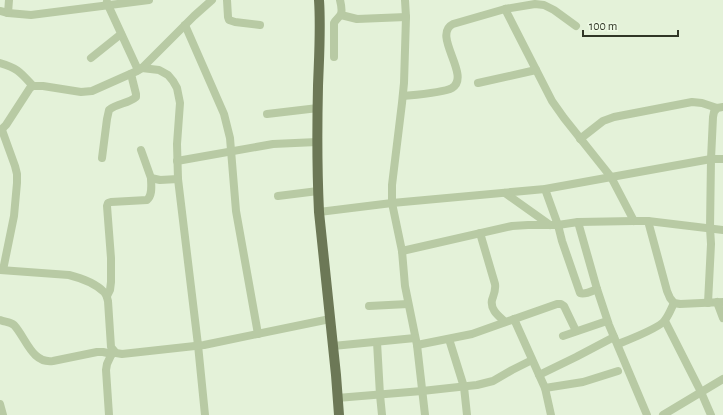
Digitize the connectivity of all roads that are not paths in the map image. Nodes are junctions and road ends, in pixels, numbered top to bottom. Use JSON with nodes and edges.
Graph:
{"nodes":[{"id":1,"x":9,"y":0,"type":"edge"},
{"id":2,"x":149,"y":0,"type":"edge"},
{"id":3,"x":212,"y":0,"type":"edge"},
{"id":4,"x":227,"y":0,"type":"edge"},
{"id":5,"x":319,"y":0,"type":"edge"},
{"id":6,"x":340,"y":0,"type":"edge"},
{"id":7,"x":406,"y":0,"type":"edge"},
{"id":8,"x":107,"y":3,"type":"edge"},
{"id":9,"x":516,"y":4,"type":"edge"},
{"id":10,"x":505,"y":9,"type":"junction"},
{"id":11,"x":3,"y":13,"type":"edge"},
{"id":12,"x":340,"y":15,"type":"junction"},
{"id":13,"x":406,"y":17,"type":"junction"},
{"id":14,"x":185,"y":25,"type":"junction"},
{"id":15,"x":260,"y":25,"type":"dead end"},
{"id":16,"x":576,"y":26,"type":"dead end"},
{"id":17,"x":121,"y":34,"type":"junction"},
{"id":18,"x":334,"y":57,"type":"dead end"},
{"id":19,"x":91,"y":58,"type":"dead end"},
{"id":20,"x":0,"y":63,"type":"edge"},
{"id":21,"x":536,"y":70,"type":"junction"},
{"id":22,"x":137,"y":71,"type":"junction"},
{"id":23,"x":478,"y":84,"type":"dead end"},
{"id":24,"x":33,"y":86,"type":"junction"},
{"id":25,"x":403,"y":96,"type":"junction"},
{"id":26,"x":318,"y":108,"type":"junction"},
{"id":27,"x":720,"y":108,"type":"edge"},
{"id":28,"x":267,"y":114,"type":"dead end"},
{"id":29,"x":1,"y":131,"type":"edge"},
{"id":30,"x":580,"y":139,"type":"junction"},
{"id":31,"x":317,"y":142,"type":"junction"},
{"id":32,"x":141,"y":150,"type":"dead end"},
{"id":33,"x":231,"y":152,"type":"junction"},
{"id":34,"x":102,"y":158,"type":"dead end"},
{"id":35,"x":711,"y":159,"type":"junction"},
{"id":36,"x":723,"y":159,"type":"edge"},
{"id":37,"x":177,"y":161,"type":"junction"},
{"id":38,"x":611,"y":177,"type":"junction"},
{"id":39,"x":151,"y":178,"type":"junction"},
{"id":40,"x":178,"y":179,"type":"junction"},
{"id":41,"x":545,"y":189,"type":"junction"},
{"id":42,"x":318,"y":191,"type":"junction"},
{"id":43,"x":505,"y":193,"type":"junction"},
{"id":44,"x":278,"y":196,"type":"dead end"},
{"id":45,"x":392,"y":203,"type":"junction"},
{"id":46,"x":319,"y":212,"type":"junction"},
{"id":47,"x":634,"y":220,"type":"junction"},
{"id":48,"x":648,"y":221,"type":"junction"},
{"id":49,"x":578,"y":222,"type":"junction"},
{"id":50,"x":554,"y":225,"type":"junction"},
{"id":51,"x":710,"y":228,"type":"junction"},
{"id":52,"x":723,"y":230,"type":"edge"},
{"id":53,"x":480,"y":233,"type":"junction"},
{"id":54,"x":402,"y":251,"type":"junction"},
{"id":55,"x":1,"y":270,"type":"edge"},
{"id":56,"x":597,"y":289,"type":"junction"},
{"id":57,"x":106,"y":296,"type":"junction"},
{"id":58,"x":720,"y":302,"type":"edge"},
{"id":59,"x":674,"y":303,"type":"junction"},
{"id":60,"x":708,"y":303,"type":"junction"},
{"id":61,"x":408,"y":304,"type":"junction"},
{"id":62,"x":369,"y":306,"type":"dead end"},
{"id":63,"x":723,"y":318,"type":"edge"},
{"id":64,"x":330,"y":319,"type":"junction"},
{"id":65,"x":514,"y":319,"type":"junction"},
{"id":66,"x":0,"y":320,"type":"edge"},
{"id":67,"x":607,"y":320,"type":"junction"},
{"id":68,"x":665,"y":321,"type":"junction"},
{"id":69,"x":505,"y":322,"type":"junction"},
{"id":70,"x":576,"y":331,"type":"junction"},
{"id":71,"x":258,"y":334,"type":"junction"},
{"id":72,"x":563,"y":336,"type":"dead end"},
{"id":73,"x":449,"y":339,"type":"junction"},
{"id":74,"x":616,"y":340,"type":"junction"},
{"id":75,"x":377,"y":342,"type":"junction"},
{"id":76,"x":416,"y":342,"type":"junction"},
{"id":77,"x":198,"y":345,"type":"junction"},
{"id":78,"x":332,"y":346,"type":"junction"},
{"id":79,"x":112,"y":352,"type":"junction"},
{"id":80,"x":532,"y":360,"type":"junction"},
{"id":81,"x":618,"y":371,"type":"dead end"},
{"id":82,"x":539,"y":375,"type":"junction"},
{"id":83,"x":723,"y":379,"type":"edge"},
{"id":84,"x":464,"y":387,"type":"junction"},
{"id":85,"x":545,"y":388,"type":"junction"},
{"id":86,"x":422,"y":391,"type":"junction"},
{"id":87,"x":701,"y":392,"type":"junction"},
{"id":88,"x":380,"y":395,"type":"junction"},
{"id":89,"x":337,"y":398,"type":"junction"},
{"id":90,"x":0,"y":404,"type":"edge"},
{"id":91,"x":3,"y":415,"type":"edge"},
{"id":92,"x":109,"y":415,"type":"edge"},
{"id":93,"x":205,"y":415,"type":"edge"},
{"id":94,"x":338,"y":415,"type":"edge"},
{"id":95,"x":382,"y":415,"type":"edge"},
{"id":96,"x":425,"y":415,"type":"edge"},
{"id":97,"x":467,"y":415,"type":"edge"},
{"id":98,"x":551,"y":415,"type":"edge"},
{"id":99,"x":647,"y":415,"type":"edge"},
{"id":100,"x":663,"y":415,"type":"edge"},
{"id":101,"x":711,"y":415,"type":"edge"}],
"edges":[{"from":1,"to":11,"type":"street"},
{"from":2,"to":8,"type":"street"},
{"from":3,"to":14,"type":"street"},
{"from":4,"to":15,"type":"street"},
{"from":5,"to":26,"type":"main road"},
{"from":6,"to":12,"type":"street"},
{"from":7,"to":13,"type":"street"},
{"from":8,"to":11,"type":"street"},
{"from":8,"to":17,"type":"street"},
{"from":9,"to":10,"type":"street"},
{"from":9,"to":16,"type":"street"},
{"from":10,"to":21,"type":"street"},
{"from":10,"to":25,"type":"street"},
{"from":12,"to":13,"type":"street"},
{"from":12,"to":18,"type":"street"},
{"from":13,"to":25,"type":"street"},
{"from":14,"to":22,"type":"street"},
{"from":14,"to":33,"type":"street"},
{"from":17,"to":19,"type":"street"},
{"from":17,"to":22,"type":"street"},
{"from":20,"to":24,"type":"street"},
{"from":21,"to":23,"type":"street"},
{"from":21,"to":30,"type":"street"},
{"from":22,"to":24,"type":"street"},
{"from":22,"to":34,"type":"street"},
{"from":22,"to":37,"type":"street"},
{"from":24,"to":29,"type":"street"},
{"from":25,"to":45,"type":"street"},
{"from":26,"to":28,"type":"street"},
{"from":26,"to":31,"type":"main road"},
{"from":27,"to":30,"type":"street"},
{"from":27,"to":35,"type":"street"},
{"from":29,"to":55,"type":"street"},
{"from":30,"to":38,"type":"street"},
{"from":31,"to":33,"type":"street"},
{"from":31,"to":42,"type":"main road"},
{"from":32,"to":39,"type":"street"},
{"from":33,"to":37,"type":"street"},
{"from":33,"to":71,"type":"street"},
{"from":35,"to":36,"type":"street"},
{"from":35,"to":38,"type":"street"},
{"from":35,"to":51,"type":"street"},
{"from":37,"to":40,"type":"street"},
{"from":38,"to":41,"type":"street"},
{"from":38,"to":47,"type":"street"},
{"from":39,"to":40,"type":"street"},
{"from":39,"to":57,"type":"street"},
{"from":40,"to":77,"type":"street"},
{"from":41,"to":43,"type":"street"},
{"from":41,"to":50,"type":"street"},
{"from":42,"to":44,"type":"street"},
{"from":42,"to":46,"type":"main road"},
{"from":43,"to":45,"type":"street"},
{"from":43,"to":50,"type":"street"},
{"from":45,"to":46,"type":"street"},
{"from":45,"to":54,"type":"street"},
{"from":46,"to":64,"type":"main road"},
{"from":47,"to":48,"type":"street"},
{"from":47,"to":49,"type":"street"},
{"from":48,"to":51,"type":"street"},
{"from":48,"to":59,"type":"street"},
{"from":49,"to":50,"type":"street"},
{"from":49,"to":56,"type":"street"},
{"from":50,"to":53,"type":"street"},
{"from":50,"to":56,"type":"street"},
{"from":51,"to":52,"type":"street"},
{"from":51,"to":60,"type":"street"},
{"from":53,"to":54,"type":"street"},
{"from":53,"to":69,"type":"street"},
{"from":54,"to":61,"type":"street"},
{"from":55,"to":57,"type":"street"},
{"from":56,"to":67,"type":"street"},
{"from":57,"to":79,"type":"street"},
{"from":58,"to":60,"type":"street"},
{"from":58,"to":63,"type":"street"},
{"from":59,"to":60,"type":"street"},
{"from":59,"to":68,"type":"street"},
{"from":61,"to":62,"type":"street"},
{"from":61,"to":76,"type":"street"},
{"from":64,"to":71,"type":"street"},
{"from":64,"to":78,"type":"main road"},
{"from":65,"to":69,"type":"street"},
{"from":65,"to":70,"type":"street"},
{"from":65,"to":80,"type":"street"},
{"from":66,"to":79,"type":"street"},
{"from":67,"to":70,"type":"street"},
{"from":67,"to":74,"type":"street"},
{"from":68,"to":74,"type":"street"},
{"from":68,"to":87,"type":"street"},
{"from":69,"to":73,"type":"street"},
{"from":70,"to":72,"type":"street"},
{"from":71,"to":77,"type":"street"},
{"from":73,"to":76,"type":"street"},
{"from":73,"to":84,"type":"street"},
{"from":74,"to":82,"type":"street"},
{"from":74,"to":99,"type":"street"},
{"from":75,"to":76,"type":"street"},
{"from":75,"to":78,"type":"street"},
{"from":75,"to":88,"type":"street"},
{"from":76,"to":86,"type":"street"},
{"from":77,"to":79,"type":"street"},
{"from":77,"to":93,"type":"street"},
{"from":78,"to":89,"type":"main road"},
{"from":79,"to":92,"type":"street"},
{"from":80,"to":82,"type":"street"},
{"from":80,"to":84,"type":"street"},
{"from":81,"to":85,"type":"street"},
{"from":82,"to":85,"type":"street"},
{"from":83,"to":87,"type":"street"},
{"from":84,"to":86,"type":"street"},
{"from":84,"to":97,"type":"street"},
{"from":85,"to":98,"type":"street"},
{"from":86,"to":88,"type":"street"},
{"from":86,"to":96,"type":"street"},
{"from":87,"to":100,"type":"street"},
{"from":87,"to":101,"type":"street"},
{"from":88,"to":89,"type":"street"},
{"from":88,"to":95,"type":"street"},
{"from":89,"to":94,"type":"main road"},
{"from":90,"to":91,"type":"street"}]}
